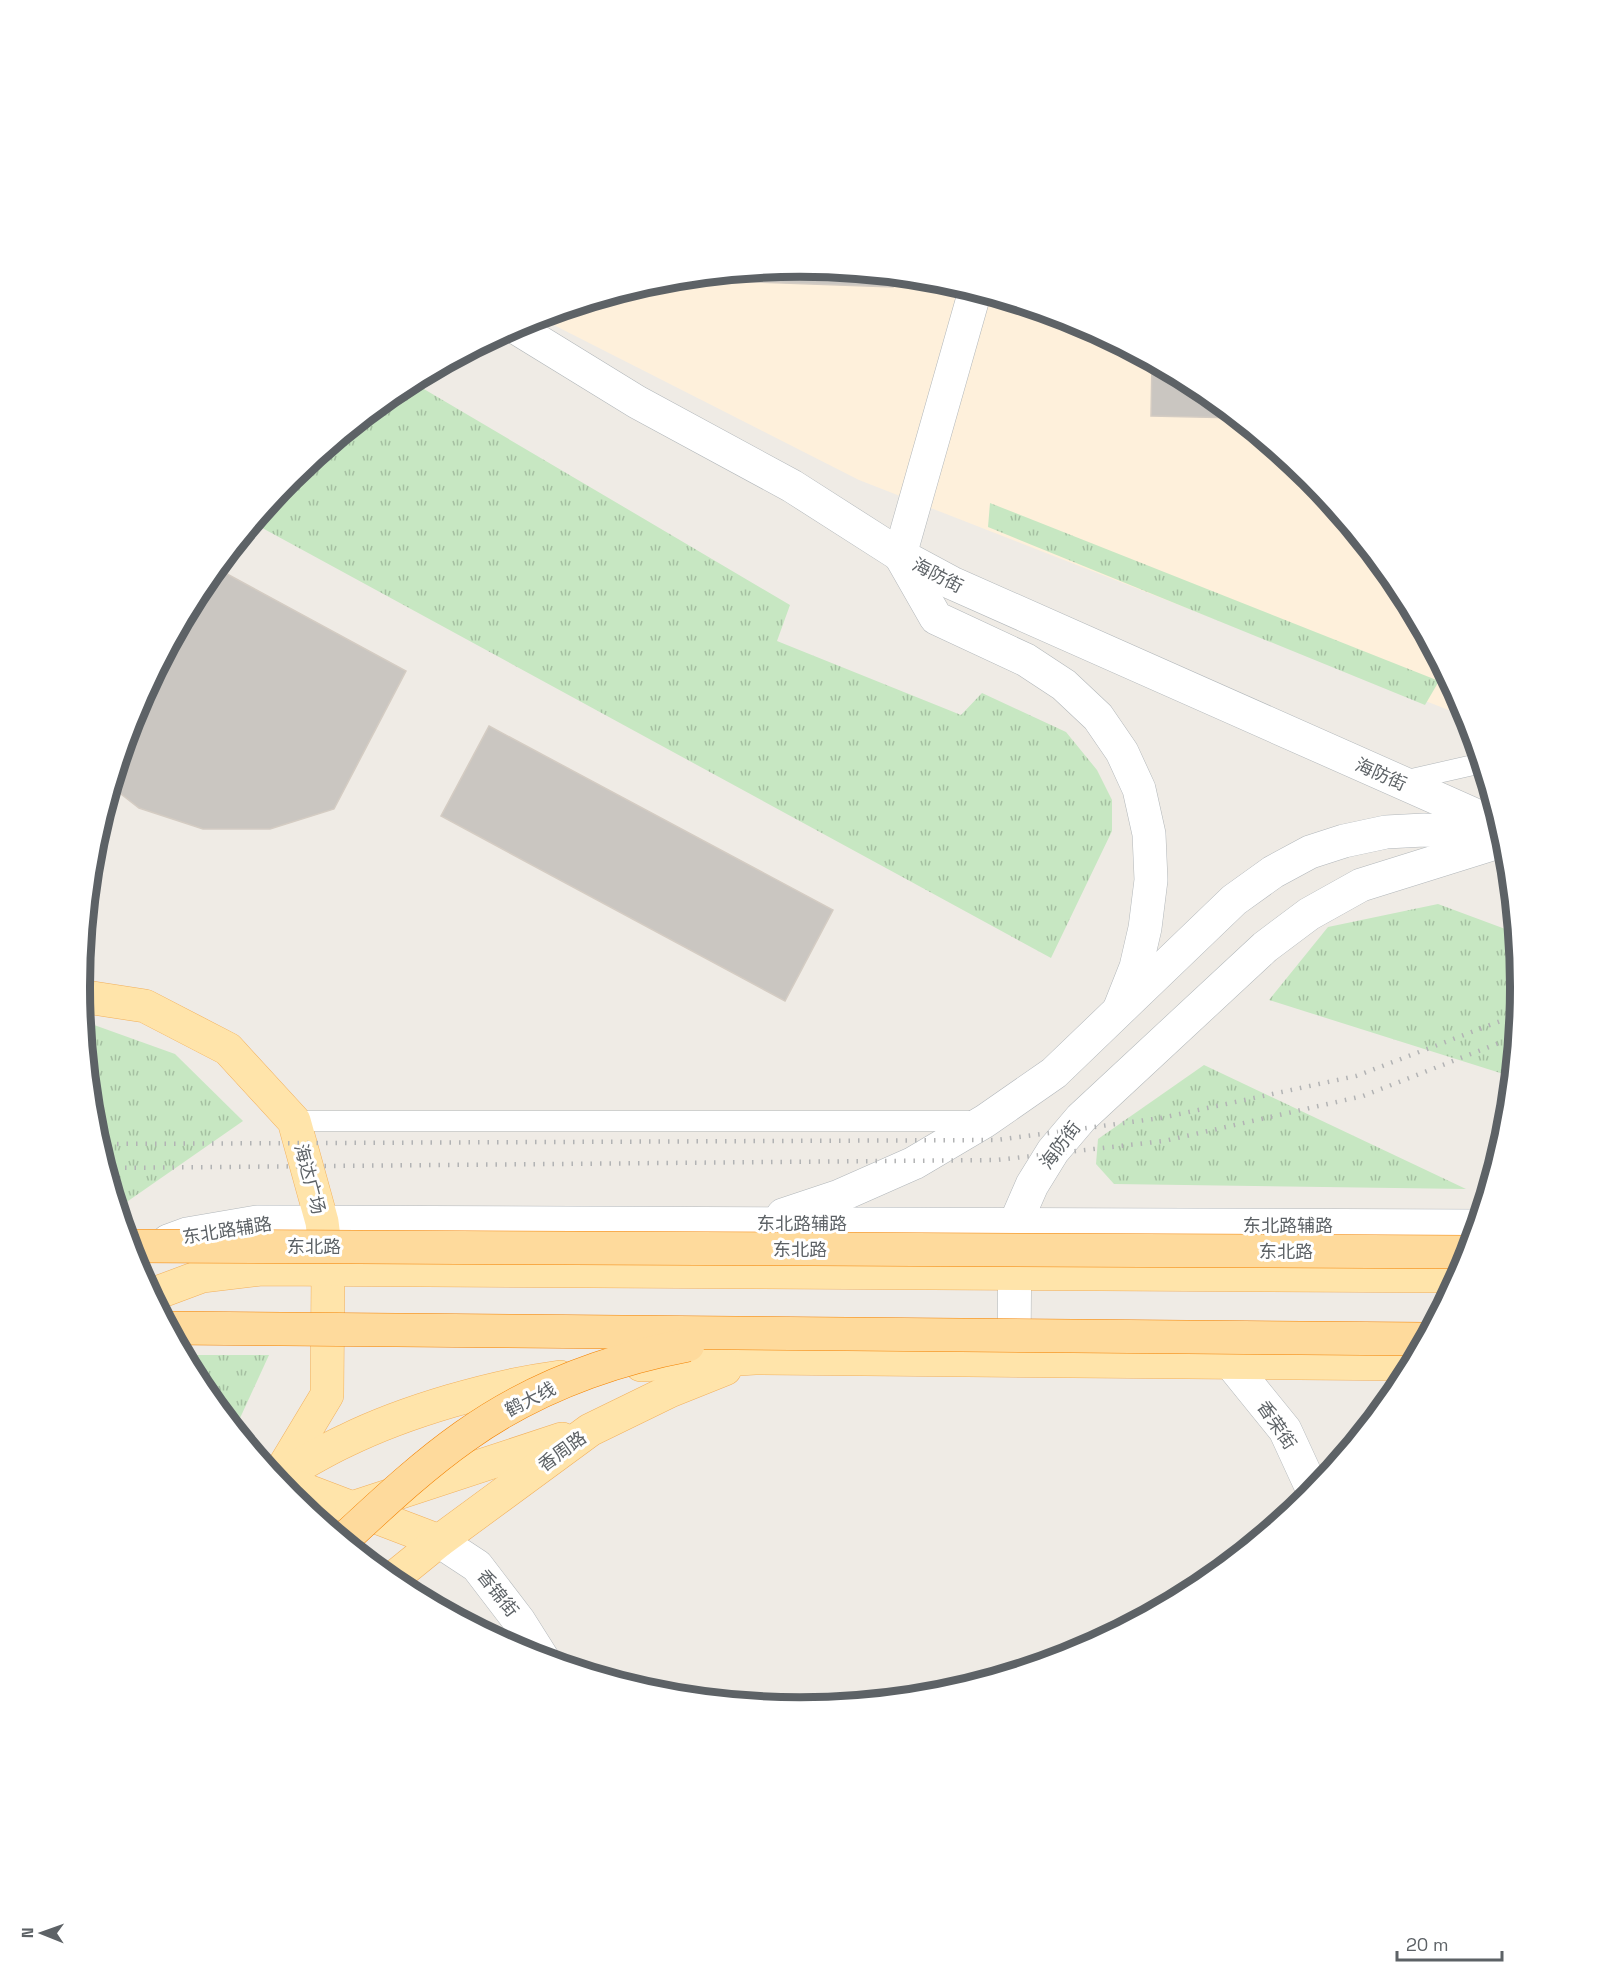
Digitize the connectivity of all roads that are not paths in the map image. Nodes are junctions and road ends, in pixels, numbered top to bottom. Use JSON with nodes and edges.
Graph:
{"nodes":[{"id":1,"x":973,"y":299,"type":"edge"},
{"id":2,"x":525,"y":333,"type":"edge"},
{"id":3,"x":900,"y":555,"type":"junction"},
{"id":4,"x":1475,"y":765,"type":"edge"},
{"id":5,"x":1400,"y":782,"type":"junction"},
{"id":6,"x":1491,"y":822,"type":"edge"},
{"id":7,"x":1494,"y":833,"type":"edge"},
{"id":8,"x":1496,"y":843,"type":"edge"},
{"id":9,"x":90,"y":998,"type":"edge"},
{"id":10,"x":1119,"y":1010,"type":"junction"},
{"id":11,"x":294,"y":1121,"type":"junction"},
{"id":12,"x":985,"y":1121,"type":"junction"},
{"id":13,"x":322,"y":1222,"type":"junction"},
{"id":14,"x":759,"y":1223,"type":"junction"},
{"id":15,"x":1015,"y":1224,"type":"junction"},
{"id":16,"x":1469,"y":1226,"type":"edge"},
{"id":17,"x":139,"y":1246,"type":"edge"},
{"id":18,"x":141,"y":1250,"type":"edge"},
{"id":19,"x":1460,"y":1252,"type":"edge"},
{"id":20,"x":328,"y":1270,"type":"junction"},
{"id":21,"x":1015,"y":1273,"type":"junction"},
{"id":22,"x":1450,"y":1276,"type":"edge"},
{"id":23,"x":159,"y":1292,"type":"edge"},
{"id":24,"x":178,"y":1329,"type":"edge"},
{"id":25,"x":1418,"y":1339,"type":"edge"},
{"id":26,"x":755,"y":1346,"type":"junction"},
{"id":27,"x":1014,"y":1360,"type":"junction"},
{"id":28,"x":1230,"y":1362,"type":"junction"},
{"id":29,"x":1403,"y":1364,"type":"edge"},
{"id":30,"x":590,"y":1430,"type":"junction"},
{"id":31,"x":281,"y":1471,"type":"edge"},
{"id":32,"x":284,"y":1475,"type":"edge"},
{"id":33,"x":1310,"y":1483,"type":"edge"},
{"id":34,"x":294,"y":1486,"type":"edge"},
{"id":35,"x":352,"y":1508,"type":"junction"},
{"id":36,"x":348,"y":1535,"type":"edge"},
{"id":37,"x":439,"y":1541,"type":"junction"},
{"id":38,"x":399,"y":1573,"type":"edge"},
{"id":39,"x":535,"y":1646,"type":"edge"}],
"edges":[{"from":1,"to":3,"type":"street"},
{"from":2,"to":3,"type":"street"},
{"from":3,"to":5,"type":"street","name":"海防街"},
{"from":3,"to":10,"type":"street","name":"海防街"},
{"from":4,"to":5,"type":"lane"},
{"from":5,"to":6,"type":"street","name":"海防街"},
{"from":7,"to":10,"type":"street"},
{"from":8,"to":15,"type":"street","name":"海防街"},
{"from":9,"to":11,"type":"main road","name":"海达广场"},
{"from":10,"to":12,"type":"street"},
{"from":11,"to":12,"type":"lane"},
{"from":11,"to":13,"type":"main road","name":"海达广场"},
{"from":12,"to":14,"type":"street"},
{"from":13,"to":14,"type":"street","name":"东北路辅路"},
{"from":13,"to":18,"type":"street","name":"东北路辅路"},
{"from":13,"to":20,"type":"main road","name":"海达广场"},
{"from":14,"to":15,"type":"street","name":"东北路辅路"},
{"from":15,"to":16,"type":"street","name":"东北路辅路"},
{"from":15,"to":21,"type":"street","name":"海防街"},
{"from":17,"to":19,"type":"highway","name":"东北路","bridge":true},
{"from":20,"to":21,"type":"main road","name":"东北路"},
{"from":20,"to":23,"type":"main road","name":"东北路"},
{"from":20,"to":31,"type":"main road","name":"海达广场"},
{"from":21,"to":22,"type":"main road","name":"东北路"},
{"from":21,"to":27,"type":"street","name":"海防街"},
{"from":24,"to":26,"type":"highway","bridge":true},
{"from":25,"to":26,"type":"highway","bridge":true},
{"from":26,"to":27,"type":"main road"},
{"from":26,"to":30,"type":"main road","name":"香周路"},
{"from":26,"to":32,"type":"main road"},
{"from":26,"to":36,"type":"highway","name":"鹤大线","bridge":true},
{"from":27,"to":28,"type":"main road"},
{"from":28,"to":29,"type":"main road"},
{"from":28,"to":33,"type":"street","name":"香荣街"},
{"from":30,"to":35,"type":"main road"},
{"from":30,"to":37,"type":"main road","name":"香周路"},
{"from":34,"to":35,"type":"main road"},
{"from":35,"to":37,"type":"main road"},
{"from":37,"to":38,"type":"main road","name":"香周路"},
{"from":37,"to":39,"type":"street","name":"香锦街"}]}
